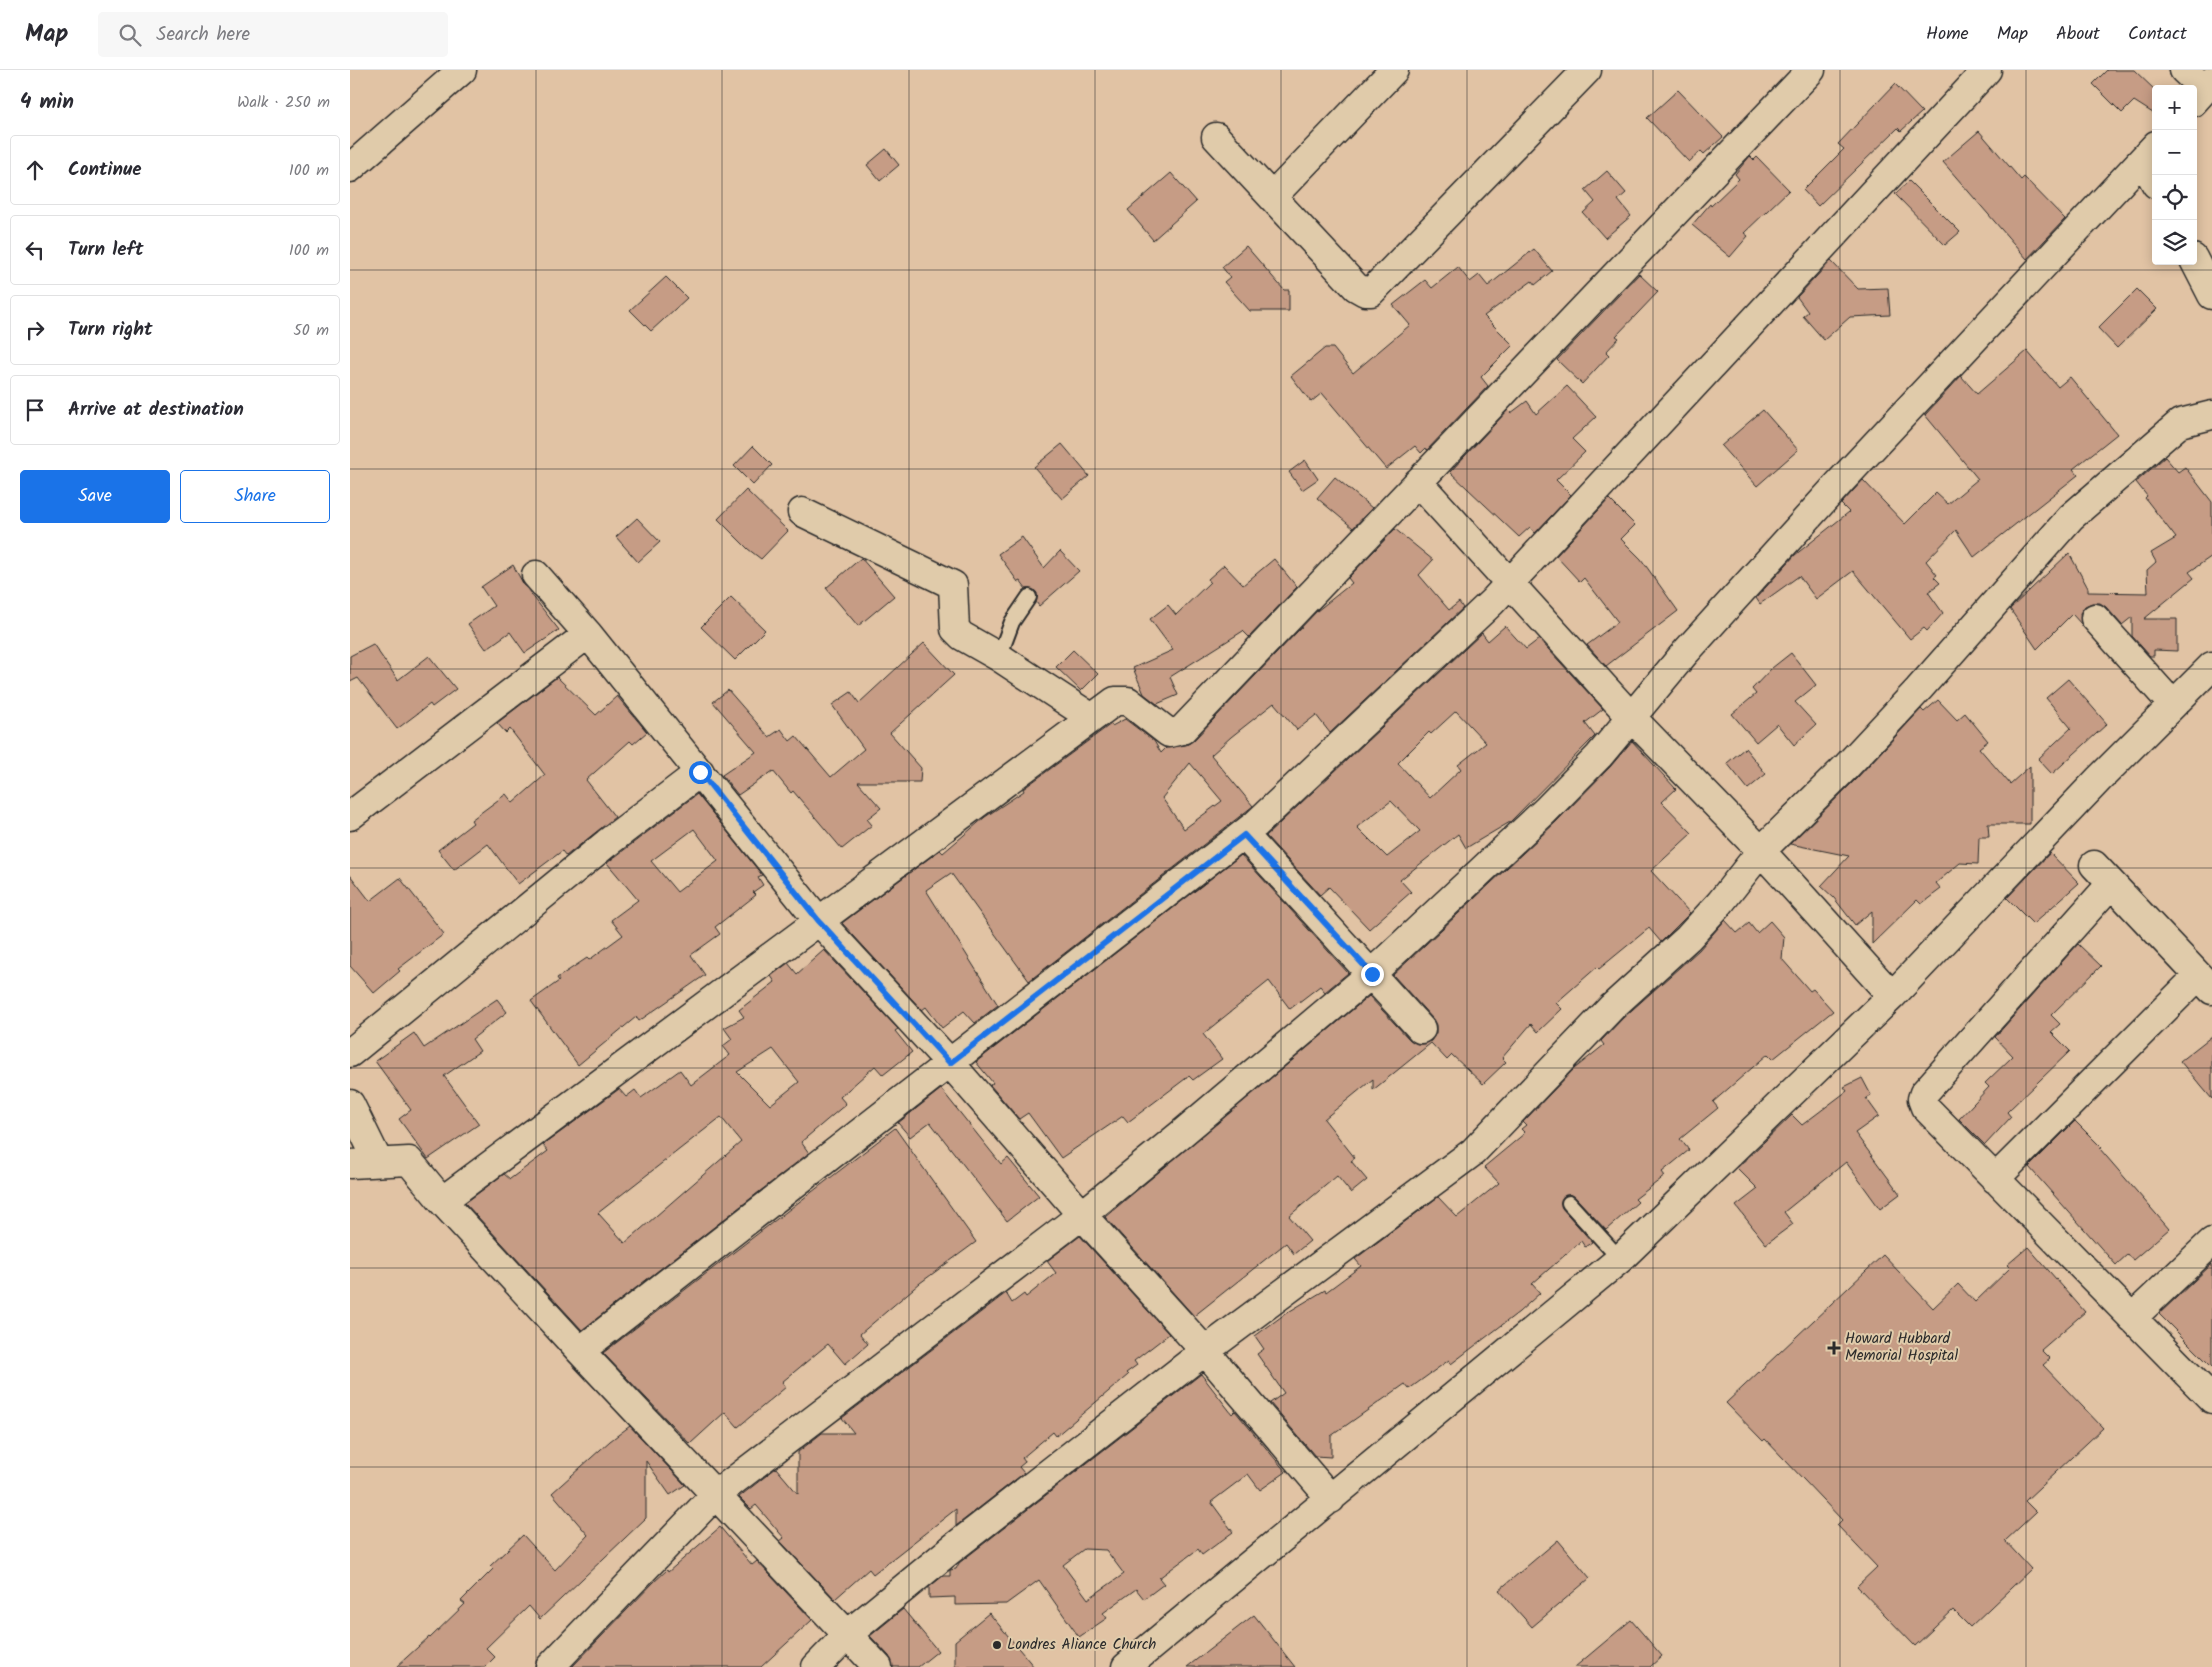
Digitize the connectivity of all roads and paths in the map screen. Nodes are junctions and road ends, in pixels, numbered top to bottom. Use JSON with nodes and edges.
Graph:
{"nodes":[{"id":1,"x":462,"y":70,"type":"edge"},
{"id":2,"x":1394,"y":70,"type":"edge"},
{"id":3,"x":1587,"y":70,"type":"edge"},
{"id":4,"x":1811,"y":70,"type":"edge"},
{"id":5,"x":1987,"y":70,"type":"edge"},
{"id":6,"x":2184,"y":70,"type":"edge"},
{"id":7,"x":2203,"y":90,"type":"edge"},
{"id":8,"x":1216,"y":136,"type":"dead end"},
{"id":9,"x":2150,"y":153,"type":"edge"},
{"id":10,"x":350,"y":168,"type":"edge"},
{"id":11,"x":2154,"y":175,"type":"edge"},
{"id":12,"x":1272,"y":197,"type":"junction"},
{"id":13,"x":2197,"y":265,"type":"edge"},
{"id":14,"x":2212,"y":295,"type":"edge"},
{"id":15,"x":2212,"y":414,"type":"edge"},
{"id":16,"x":1418,"y":482,"type":"junction"},
{"id":17,"x":802,"y":512,"type":"dead end"},
{"id":18,"x":536,"y":575,"type":"dead end"},
{"id":19,"x":1509,"y":582,"type":"junction"},
{"id":20,"x":1029,"y":597,"type":"dead end"},
{"id":21,"x":2095,"y":618,"type":"dead end"},
{"id":22,"x":588,"y":634,"type":"junction"},
{"id":23,"x":998,"y":657,"type":"junction"},
{"id":24,"x":2212,"y":666,"type":"edge"},
{"id":25,"x":2173,"y":705,"type":"junction"},
{"id":26,"x":1092,"y":718,"type":"junction"},
{"id":27,"x":1632,"y":718,"type":"junction"},
{"id":28,"x":700,"y":772,"type":"junction"},
{"id":29,"x":350,"y":816,"type":"edge"},
{"id":30,"x":1244,"y":835,"type":"junction"},
{"id":31,"x":1761,"y":851,"type":"junction"},
{"id":32,"x":818,"y":920,"type":"junction"},
{"id":33,"x":1372,"y":974,"type":"junction"},
{"id":34,"x":2205,"y":983,"type":"edge"},
{"id":35,"x":1892,"y":996,"type":"junction"},
{"id":36,"x":1421,"y":1029,"type":"dead end"},
{"id":37,"x":350,"y":1053,"type":"edge"},
{"id":38,"x":950,"y":1063,"type":"junction"},
{"id":39,"x":350,"y":1104,"type":"edge"},
{"id":40,"x":378,"y":1161,"type":"junction"},
{"id":41,"x":350,"y":1164,"type":"edge"},
{"id":42,"x":1995,"y":1178,"type":"junction"},
{"id":43,"x":442,"y":1202,"type":"junction"},
{"id":44,"x":1570,"y":1203,"type":"dead end"},
{"id":45,"x":1082,"y":1215,"type":"junction"},
{"id":46,"x":2212,"y":1242,"type":"edge"},
{"id":47,"x":1620,"y":1259,"type":"junction"},
{"id":48,"x":2132,"y":1318,"type":"junction"},
{"id":49,"x":580,"y":1351,"type":"junction"},
{"id":50,"x":1205,"y":1351,"type":"junction"},
{"id":51,"x":2212,"y":1399,"type":"edge"},
{"id":52,"x":714,"y":1495,"type":"junction"},
{"id":53,"x":1332,"y":1499,"type":"junction"},
{"id":54,"x":848,"y":1634,"type":"junction"},
{"id":55,"x":550,"y":1667,"type":"edge"},
{"id":56,"x":816,"y":1667,"type":"edge"},
{"id":57,"x":878,"y":1667,"type":"edge"},
{"id":58,"x":1126,"y":1667,"type":"edge"}],
"edges":[{"from":1,"to":10,"type":"street"},
{"from":2,"to":12,"type":"street"},
{"from":3,"to":12,"type":"street"},
{"from":4,"to":16,"type":"street"},
{"from":5,"to":19,"type":"street"},
{"from":6,"to":7,"type":"street"},
{"from":8,"to":12,"type":"street"},
{"from":9,"to":11,"type":"street"},
{"from":9,"to":27,"type":"street"},
{"from":13,"to":14,"type":"street"},
{"from":15,"to":31,"type":"street"},
{"from":16,"to":19,"type":"street"},
{"from":16,"to":26,"type":"street"},
{"from":17,"to":23,"type":"street"},
{"from":18,"to":22,"type":"street"},
{"from":19,"to":27,"type":"street"},
{"from":19,"to":30,"type":"street"},
{"from":20,"to":23,"type":"lane"},
{"from":21,"to":25,"type":"street"},
{"from":22,"to":28,"type":"street"},
{"from":22,"to":29,"type":"street"},
{"from":23,"to":26,"type":"street"},
{"from":24,"to":25,"type":"street"},
{"from":25,"to":35,"type":"street"},
{"from":26,"to":32,"type":"street"},
{"from":27,"to":31,"type":"street"},
{"from":27,"to":33,"type":"street"},
{"from":28,"to":32,"type":"street"},
{"from":28,"to":37,"type":"street"},
{"from":30,"to":33,"type":"street"},
{"from":30,"to":38,"type":"street"},
{"from":31,"to":35,"type":"street"},
{"from":31,"to":50,"type":"street"},
{"from":32,"to":38,"type":"street"},
{"from":32,"to":43,"type":"street"},
{"from":33,"to":36,"type":"street"},
{"from":33,"to":45,"type":"street"},
{"from":34,"to":42,"type":"street"},
{"from":34,"to":42,"type":"street"},
{"from":35,"to":47,"type":"street"},
{"from":38,"to":45,"type":"street"},
{"from":38,"to":49,"type":"street"},
{"from":39,"to":40,"type":"street"},
{"from":40,"to":41,"type":"street"},
{"from":40,"to":43,"type":"street"},
{"from":42,"to":48,"type":"street"},
{"from":43,"to":49,"type":"street"},
{"from":44,"to":47,"type":"lane"},
{"from":45,"to":50,"type":"street"},
{"from":45,"to":52,"type":"street"},
{"from":46,"to":48,"type":"street"},
{"from":47,"to":53,"type":"street"},
{"from":48,"to":51,"type":"street"},
{"from":49,"to":52,"type":"street"},
{"from":50,"to":53,"type":"street"},
{"from":50,"to":54,"type":"street"},
{"from":52,"to":54,"type":"street"},
{"from":52,"to":55,"type":"street"},
{"from":53,"to":58,"type":"street"},
{"from":54,"to":56,"type":"street"},
{"from":54,"to":57,"type":"street"}]}
